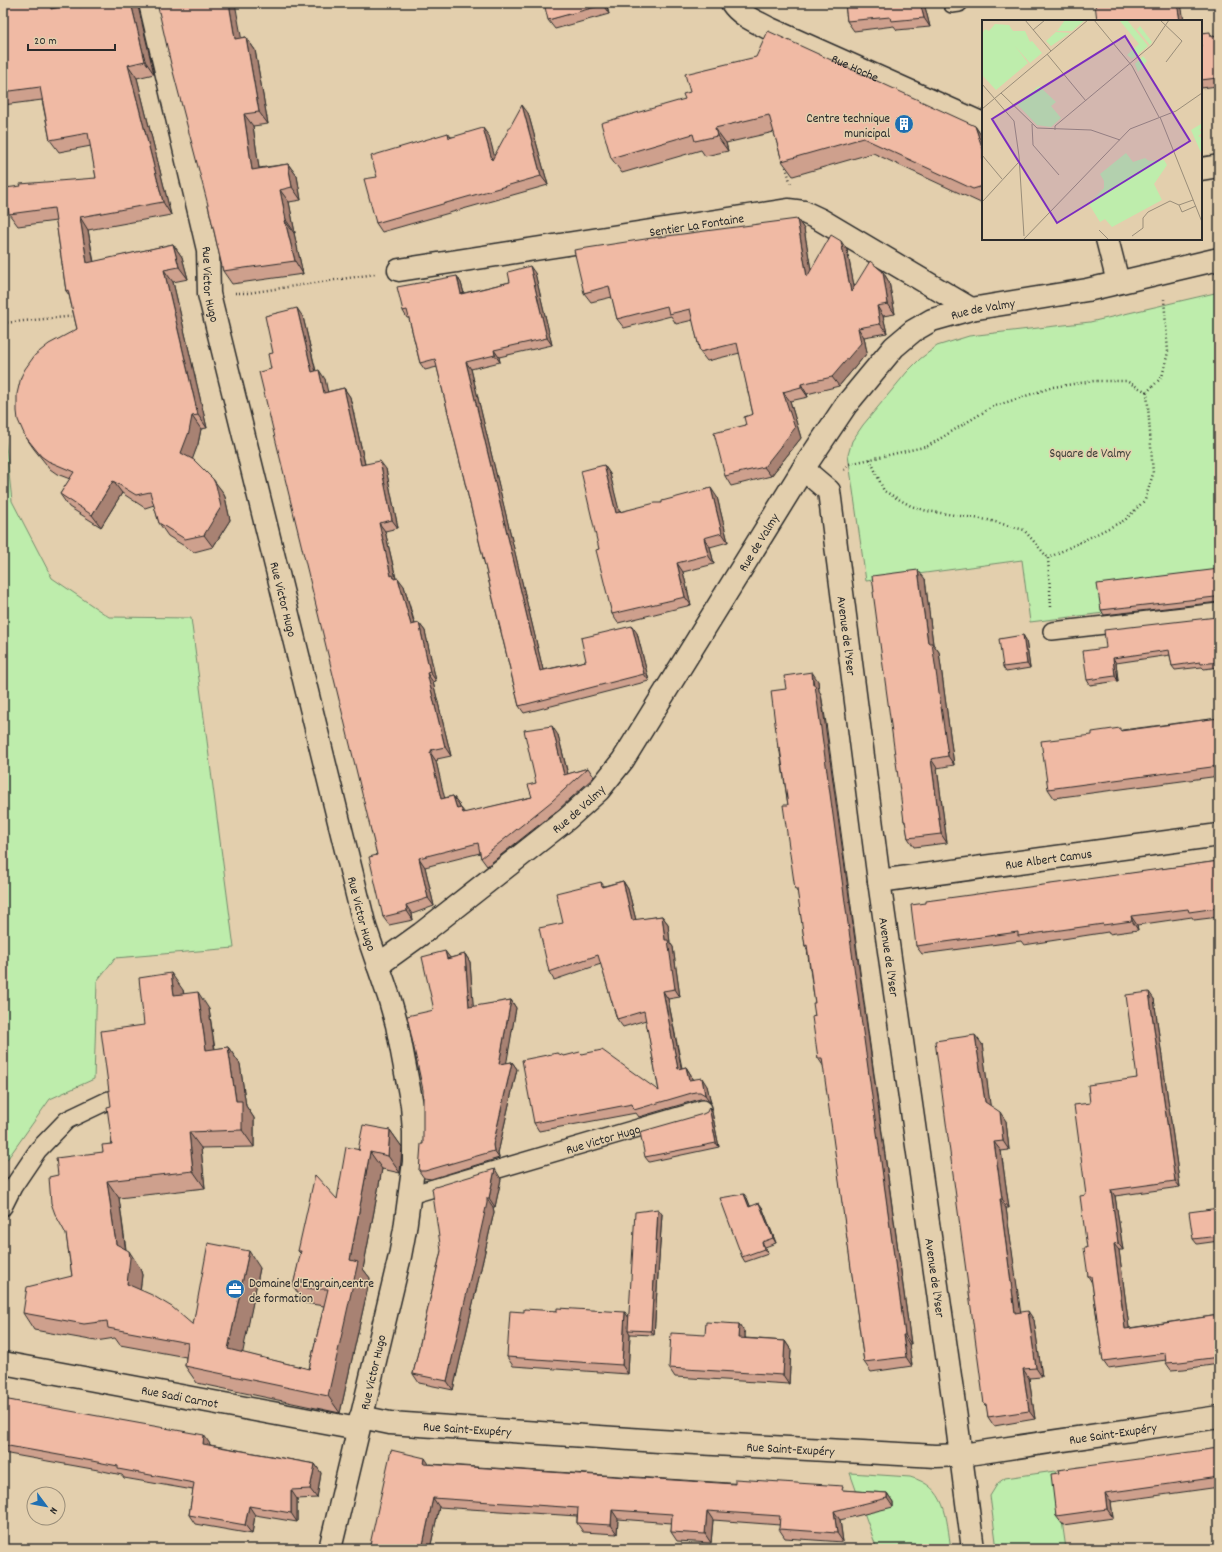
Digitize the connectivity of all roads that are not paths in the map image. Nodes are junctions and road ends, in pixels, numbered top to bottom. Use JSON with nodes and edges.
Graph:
{"nodes":[{"id":1,"x":150,"y":3,"type":"edge"},
{"id":2,"x":732,"y":3,"type":"edge"},
{"id":3,"x":982,"y":124,"type":"edge"},
{"id":4,"x":1219,"y":166,"type":"edge"},
{"id":5,"x":1202,"y":169,"type":"edge"},
{"id":6,"x":1107,"y":240,"type":"edge"},
{"id":7,"x":1219,"y":259,"type":"edge"},
{"id":8,"x":399,"y":270,"type":"dead end"},
{"id":9,"x":1118,"y":282,"type":"junction"},
{"id":10,"x":971,"y":309,"type":"junction"},
{"id":11,"x":803,"y":469,"type":"junction"},
{"id":12,"x":1219,"y":612,"type":"edge"},
{"id":13,"x":1052,"y":631,"type":"road end"},
{"id":14,"x":1219,"y":835,"type":"edge"},
{"id":15,"x":879,"y":881,"type":"junction"},
{"id":16,"x":378,"y":965,"type":"junction"},
{"id":17,"x":109,"y":1100,"type":"edge"},
{"id":18,"x":703,"y":1109,"type":"dead end"},
{"id":19,"x":410,"y":1195,"type":"junction"},
{"id":20,"x":3,"y":1208,"type":"edge"},
{"id":21,"x":3,"y":1363,"type":"edge"},
{"id":22,"x":1219,"y":1417,"type":"edge"},
{"id":23,"x":359,"y":1423,"type":"junction"},
{"id":24,"x":962,"y":1455,"type":"junction"},
{"id":25,"x":330,"y":1549,"type":"edge"},
{"id":26,"x":973,"y":1549,"type":"edge"}],
"edges":[{"from":1,"to":16,"type":"street","name":"Rue Victor Hugo"},
{"from":2,"to":3,"type":"street","name":"Rue Hoche"},
{"from":4,"to":5,"type":"street"},
{"from":6,"to":9,"type":"street"},
{"from":7,"to":9,"type":"street","name":"Rue de Valmy"},
{"from":8,"to":10,"type":"street","name":"Sentier La Fontaine"},
{"from":9,"to":10,"type":"street","name":"Rue de Valmy"},
{"from":10,"to":11,"type":"street","name":"Rue de Valmy"},
{"from":11,"to":15,"type":"street","name":"Avenue de l'Yser"},
{"from":11,"to":16,"type":"street","name":"Rue de Valmy"},
{"from":12,"to":13,"type":"lane"},
{"from":14,"to":15,"type":"street","name":"Rue Albert Camus"},
{"from":15,"to":24,"type":"street","name":"Avenue de l'Yser"},
{"from":16,"to":19,"type":"street","name":"Rue Victor Hugo"},
{"from":17,"to":20,"type":"lane"},
{"from":18,"to":19,"type":"lane","name":"Rue Victor Hugo"},
{"from":19,"to":23,"type":"street","name":"Rue Victor Hugo"},
{"from":21,"to":23,"type":"street","name":"Rue Sadi Carnot"},
{"from":22,"to":24,"type":"street","name":"Rue Saint-Exupéry"},
{"from":23,"to":24,"type":"street","name":"Rue Saint-Exupéry"},
{"from":23,"to":25,"type":"street","name":"Rue Victor Hugo"},
{"from":24,"to":26,"type":"street","name":"Avenue de l'Yser"}]}
